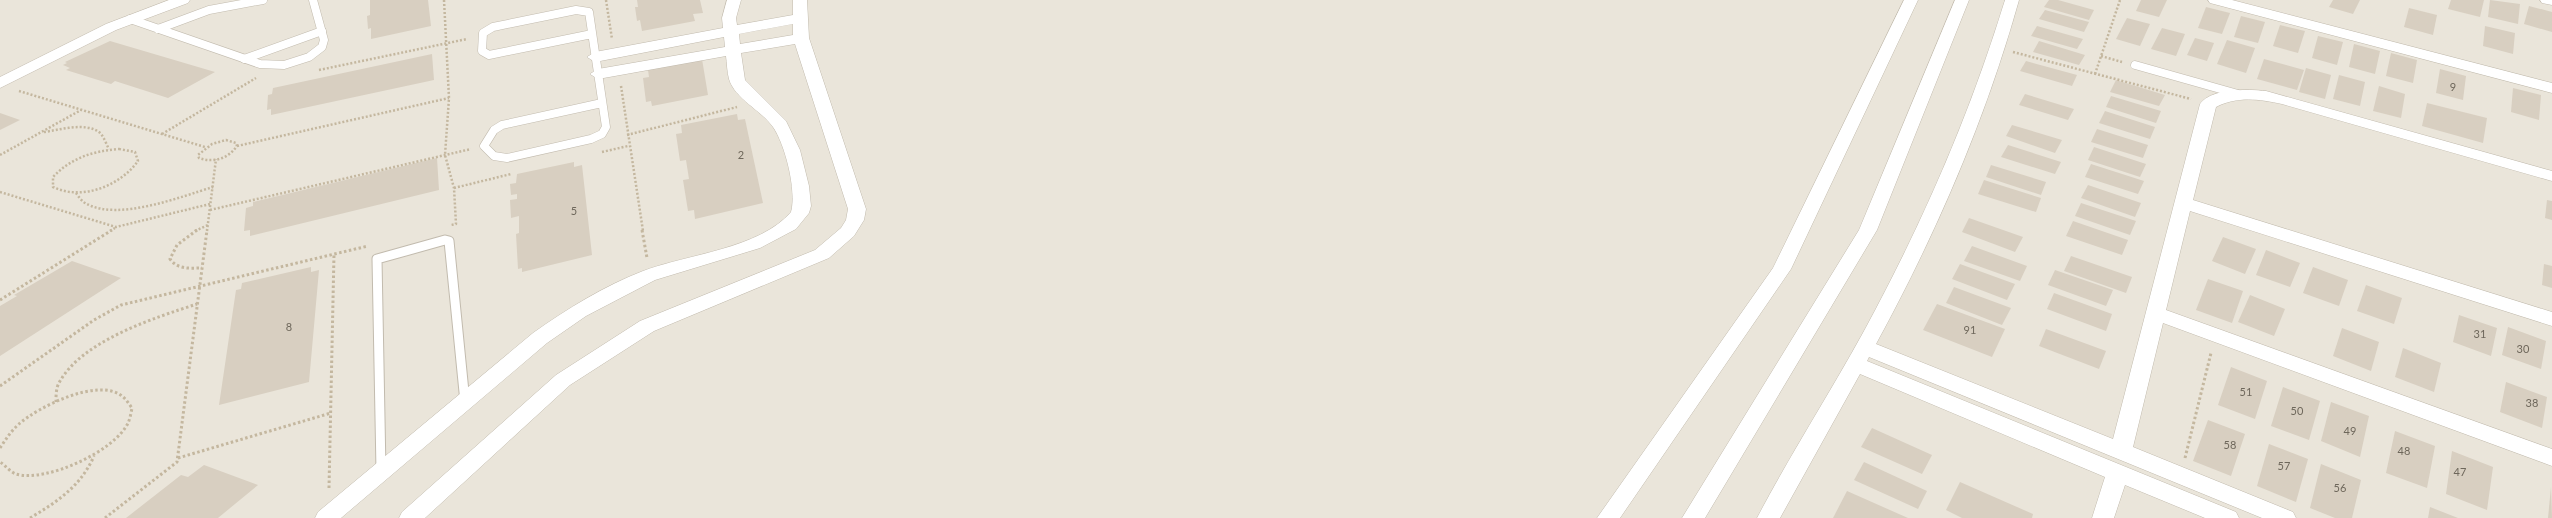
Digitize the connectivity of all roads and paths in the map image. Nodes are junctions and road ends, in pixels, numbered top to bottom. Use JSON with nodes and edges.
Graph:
{"nodes":[{"id":1,"x":183,"y":0,"type":"edge"},
{"id":2,"x":263,"y":0,"type":"edge"},
{"id":3,"x":313,"y":0,"type":"edge"},
{"id":4,"x":444,"y":0,"type":"edge"},
{"id":5,"x":606,"y":0,"type":"edge"},
{"id":6,"x":612,"y":0,"type":"edge"},
{"id":7,"x":734,"y":0,"type":"edge"},
{"id":8,"x":1911,"y":0,"type":"edge"},
{"id":9,"x":1962,"y":0,"type":"edge"},
{"id":10,"x":2012,"y":0,"type":"edge"},
{"id":11,"x":2120,"y":0,"type":"edge"},
{"id":12,"x":2215,"y":0,"type":"edge"},
{"id":13,"x":2255,"y":0,"type":"edge"},
{"id":14,"x":2547,"y":0,"type":"edge"},
{"id":15,"x":2552,"y":1,"type":"edge"},
{"id":16,"x":800,"y":9,"type":"edge"},
{"id":17,"x":130,"y":19,"type":"junction"},
{"id":18,"x":158,"y":29,"type":"junction"},
{"id":19,"x":322,"y":31,"type":"junction"},
{"id":20,"x":592,"y":34,"type":"junction"},
{"id":21,"x":480,"y":36,"type":"junction"},
{"id":22,"x":801,"y":38,"type":"junction"},
{"id":23,"x":731,"y":41,"type":"junction"},
{"id":24,"x":446,"y":43,"type":"junction"},
{"id":25,"x":1998,"y":48,"type":"junction"},
{"id":26,"x":615,"y":54,"type":"junction"},
{"id":27,"x":2101,"y":56,"type":"junction"},
{"id":28,"x":595,"y":57,"type":"junction"},
{"id":29,"x":244,"y":59,"type":"junction"},
{"id":30,"x":277,"y":66,"type":"junction"},
{"id":31,"x":2135,"y":66,"type":"joint"},
{"id":32,"x":317,"y":70,"type":"dead end"},
{"id":33,"x":619,"y":70,"type":"junction"},
{"id":34,"x":598,"y":74,"type":"junction"},
{"id":35,"x":2095,"y":74,"type":"junction"},
{"id":36,"x":2552,"y":76,"type":"edge"},
{"id":37,"x":0,"y":83,"type":"edge"},
{"id":38,"x":2552,"y":88,"type":"edge"},
{"id":39,"x":2238,"y":94,"type":"junction"},
{"id":40,"x":36,"y":96,"type":"dead end"},
{"id":41,"x":449,"y":98,"type":"junction"},
{"id":42,"x":760,"y":102,"type":"junction"},
{"id":43,"x":602,"y":103,"type":"junction"},
{"id":44,"x":2208,"y":104,"type":"junction"},
{"id":45,"x":81,"y":110,"type":"junction"},
{"id":46,"x":41,"y":132,"type":"junction"},
{"id":47,"x":162,"y":134,"type":"junction"},
{"id":48,"x":627,"y":135,"type":"junction"},
{"id":49,"x":237,"y":146,"type":"junction"},
{"id":50,"x":484,"y":146,"type":"junction"},
{"id":51,"x":205,"y":147,"type":"junction"},
{"id":52,"x":109,"y":149,"type":"junction"},
{"id":53,"x":0,"y":155,"type":"edge"},
{"id":54,"x":445,"y":155,"type":"junction"},
{"id":55,"x":216,"y":159,"type":"junction"},
{"id":56,"x":2552,"y":176,"type":"edge"},
{"id":57,"x":213,"y":187,"type":"junction"},
{"id":58,"x":0,"y":192,"type":"edge"},
{"id":59,"x":76,"y":192,"type":"junction"},
{"id":60,"x":2182,"y":202,"type":"junction"},
{"id":61,"x":210,"y":204,"type":"junction"},
{"id":62,"x":210,"y":210,"type":"junction"},
{"id":63,"x":208,"y":225,"type":"junction"},
{"id":64,"x":447,"y":226,"type":"dead end"},
{"id":65,"x":116,"y":227,"type":"junction"},
{"id":66,"x":373,"y":244,"type":"dead end"},
{"id":67,"x":334,"y":254,"type":"junction"},
{"id":68,"x":202,"y":268,"type":"junction"},
{"id":69,"x":650,"y":275,"type":"junction"},
{"id":70,"x":200,"y":286,"type":"junction"},
{"id":71,"x":0,"y":300,"type":"edge"},
{"id":72,"x":197,"y":304,"type":"junction"},
{"id":73,"x":2155,"y":313,"type":"junction"},
{"id":74,"x":2552,"y":319,"type":"edge"},
{"id":75,"x":2215,"y":336,"type":"junction"},
{"id":76,"x":1860,"y":355,"type":"junction"},
{"id":77,"x":0,"y":386,"type":"edge"},
{"id":78,"x":56,"y":402,"type":"junction"},
{"id":79,"x":465,"y":402,"type":"junction"},
{"id":80,"x":331,"y":413,"type":"junction"},
{"id":81,"x":0,"y":448,"type":"edge"},
{"id":82,"x":94,"y":455,"type":"junction"},
{"id":83,"x":178,"y":458,"type":"junction"},
{"id":84,"x":2552,"y":458,"type":"edge"},
{"id":85,"x":0,"y":462,"type":"edge"},
{"id":86,"x":2119,"y":462,"type":"junction"},
{"id":87,"x":381,"y":472,"type":"junction"},
{"id":88,"x":2181,"y":476,"type":"junction"},
{"id":89,"x":327,"y":517,"type":"edge"},
{"id":90,"x":30,"y":518,"type":"edge"},
{"id":91,"x":105,"y":518,"type":"edge"},
{"id":92,"x":410,"y":518,"type":"edge"},
{"id":93,"x":1608,"y":518,"type":"edge"},
{"id":94,"x":1693,"y":518,"type":"edge"},
{"id":95,"x":1768,"y":518,"type":"edge"},
{"id":96,"x":2103,"y":518,"type":"edge"},
{"id":97,"x":2228,"y":518,"type":"edge"},
{"id":98,"x":2285,"y":518,"type":"edge"}],
"edges":[{"from":1,"to":17,"type":"street"},
{"from":2,"to":18,"type":"lane"},
{"from":3,"to":19,"type":"lane"},
{"from":4,"to":24,"type":"path"},
{"from":5,"to":6,"type":"path"},
{"from":5,"to":26,"type":"path"},
{"from":7,"to":23,"type":"street"},
{"from":8,"to":93,"type":"street"},
{"from":9,"to":94,"type":"street"},
{"from":10,"to":25,"type":"street"},
{"from":11,"to":27,"type":"path"},
{"from":12,"to":38,"type":"street"},
{"from":13,"to":36,"type":"street"},
{"from":14,"to":15,"type":"street"},
{"from":16,"to":22,"type":"street"},
{"from":16,"to":23,"type":"street"},
{"from":17,"to":18,"type":"lane"},
{"from":17,"to":37,"type":"street"},
{"from":18,"to":29,"type":"lane"},
{"from":19,"to":29,"type":"lane"},
{"from":19,"to":30,"type":"lane"},
{"from":20,"to":21,"type":"lane"},
{"from":20,"to":21,"type":"lane"},
{"from":20,"to":28,"type":"lane"},
{"from":21,"to":24,"type":"path"},
{"from":22,"to":23,"type":"street"},
{"from":22,"to":92,"type":"street"},
{"from":23,"to":26,"type":"street"},
{"from":23,"to":33,"type":"street"},
{"from":23,"to":42,"type":"street"},
{"from":24,"to":32,"type":"path"},
{"from":24,"to":41,"type":"path"},
{"from":25,"to":35,"type":"path"},
{"from":25,"to":76,"type":"street"},
{"from":26,"to":28,"type":"street"},
{"from":27,"to":31,"type":"path"},
{"from":27,"to":35,"type":"path"},
{"from":28,"to":34,"type":"lane"},
{"from":29,"to":30,"type":"lane"},
{"from":30,"to":47,"type":"path"},
{"from":31,"to":39,"type":"lane"},
{"from":33,"to":34,"type":"street"},
{"from":33,"to":48,"type":"path"},
{"from":34,"to":43,"type":"lane"},
{"from":35,"to":44,"type":"path"},
{"from":39,"to":44,"type":"street"},
{"from":39,"to":56,"type":"street"},
{"from":40,"to":45,"type":"path"},
{"from":41,"to":49,"type":"path"},
{"from":41,"to":54,"type":"path"},
{"from":42,"to":48,"type":"path"},
{"from":42,"to":69,"type":"street"},
{"from":43,"to":50,"type":"lane"},
{"from":43,"to":50,"type":"lane"},
{"from":44,"to":60,"type":"street"},
{"from":45,"to":46,"type":"path"},
{"from":45,"to":47,"type":"path"},
{"from":46,"to":52,"type":"path"},
{"from":46,"to":53,"type":"path"},
{"from":47,"to":51,"type":"path"},
{"from":48,"to":69,"type":"path"},
{"from":49,"to":51,"type":"path"},
{"from":49,"to":55,"type":"path"},
{"from":50,"to":54,"type":"path"},
{"from":51,"to":55,"type":"path"},
{"from":52,"to":59,"type":"path"},
{"from":52,"to":59,"type":"path"},
{"from":54,"to":62,"type":"path"},
{"from":54,"to":64,"type":"path"},
{"from":55,"to":57,"type":"path"},
{"from":57,"to":59,"type":"path"},
{"from":57,"to":61,"type":"path"},
{"from":58,"to":65,"type":"path"},
{"from":60,"to":73,"type":"street"},
{"from":60,"to":74,"type":"street"},
{"from":61,"to":62,"type":"path"},
{"from":61,"to":65,"type":"path"},
{"from":62,"to":63,"type":"path"},
{"from":63,"to":68,"type":"path"},
{"from":63,"to":68,"type":"path"},
{"from":65,"to":71,"type":"path"},
{"from":66,"to":67,"type":"path"},
{"from":67,"to":70,"type":"path"},
{"from":67,"to":80,"type":"path"},
{"from":68,"to":70,"type":"path"},
{"from":69,"to":79,"type":"street"},
{"from":70,"to":72,"type":"path"},
{"from":70,"to":77,"type":"path"},
{"from":72,"to":78,"type":"path"},
{"from":72,"to":83,"type":"path"},
{"from":73,"to":75,"type":"street"},
{"from":73,"to":86,"type":"street"},
{"from":75,"to":84,"type":"street"},
{"from":75,"to":88,"type":"path"},
{"from":76,"to":86,"type":"street"},
{"from":76,"to":95,"type":"street"},
{"from":78,"to":81,"type":"path"},
{"from":78,"to":82,"type":"path"},
{"from":79,"to":87,"type":"street"},
{"from":79,"to":87,"type":"lane"},
{"from":80,"to":83,"type":"path"},
{"from":80,"to":89,"type":"path"},
{"from":82,"to":85,"type":"path"},
{"from":82,"to":90,"type":"path"},
{"from":83,"to":91,"type":"path"},
{"from":86,"to":88,"type":"street"},
{"from":86,"to":96,"type":"street"},
{"from":86,"to":97,"type":"street"},
{"from":87,"to":89,"type":"street"},
{"from":88,"to":98,"type":"street"}]}
